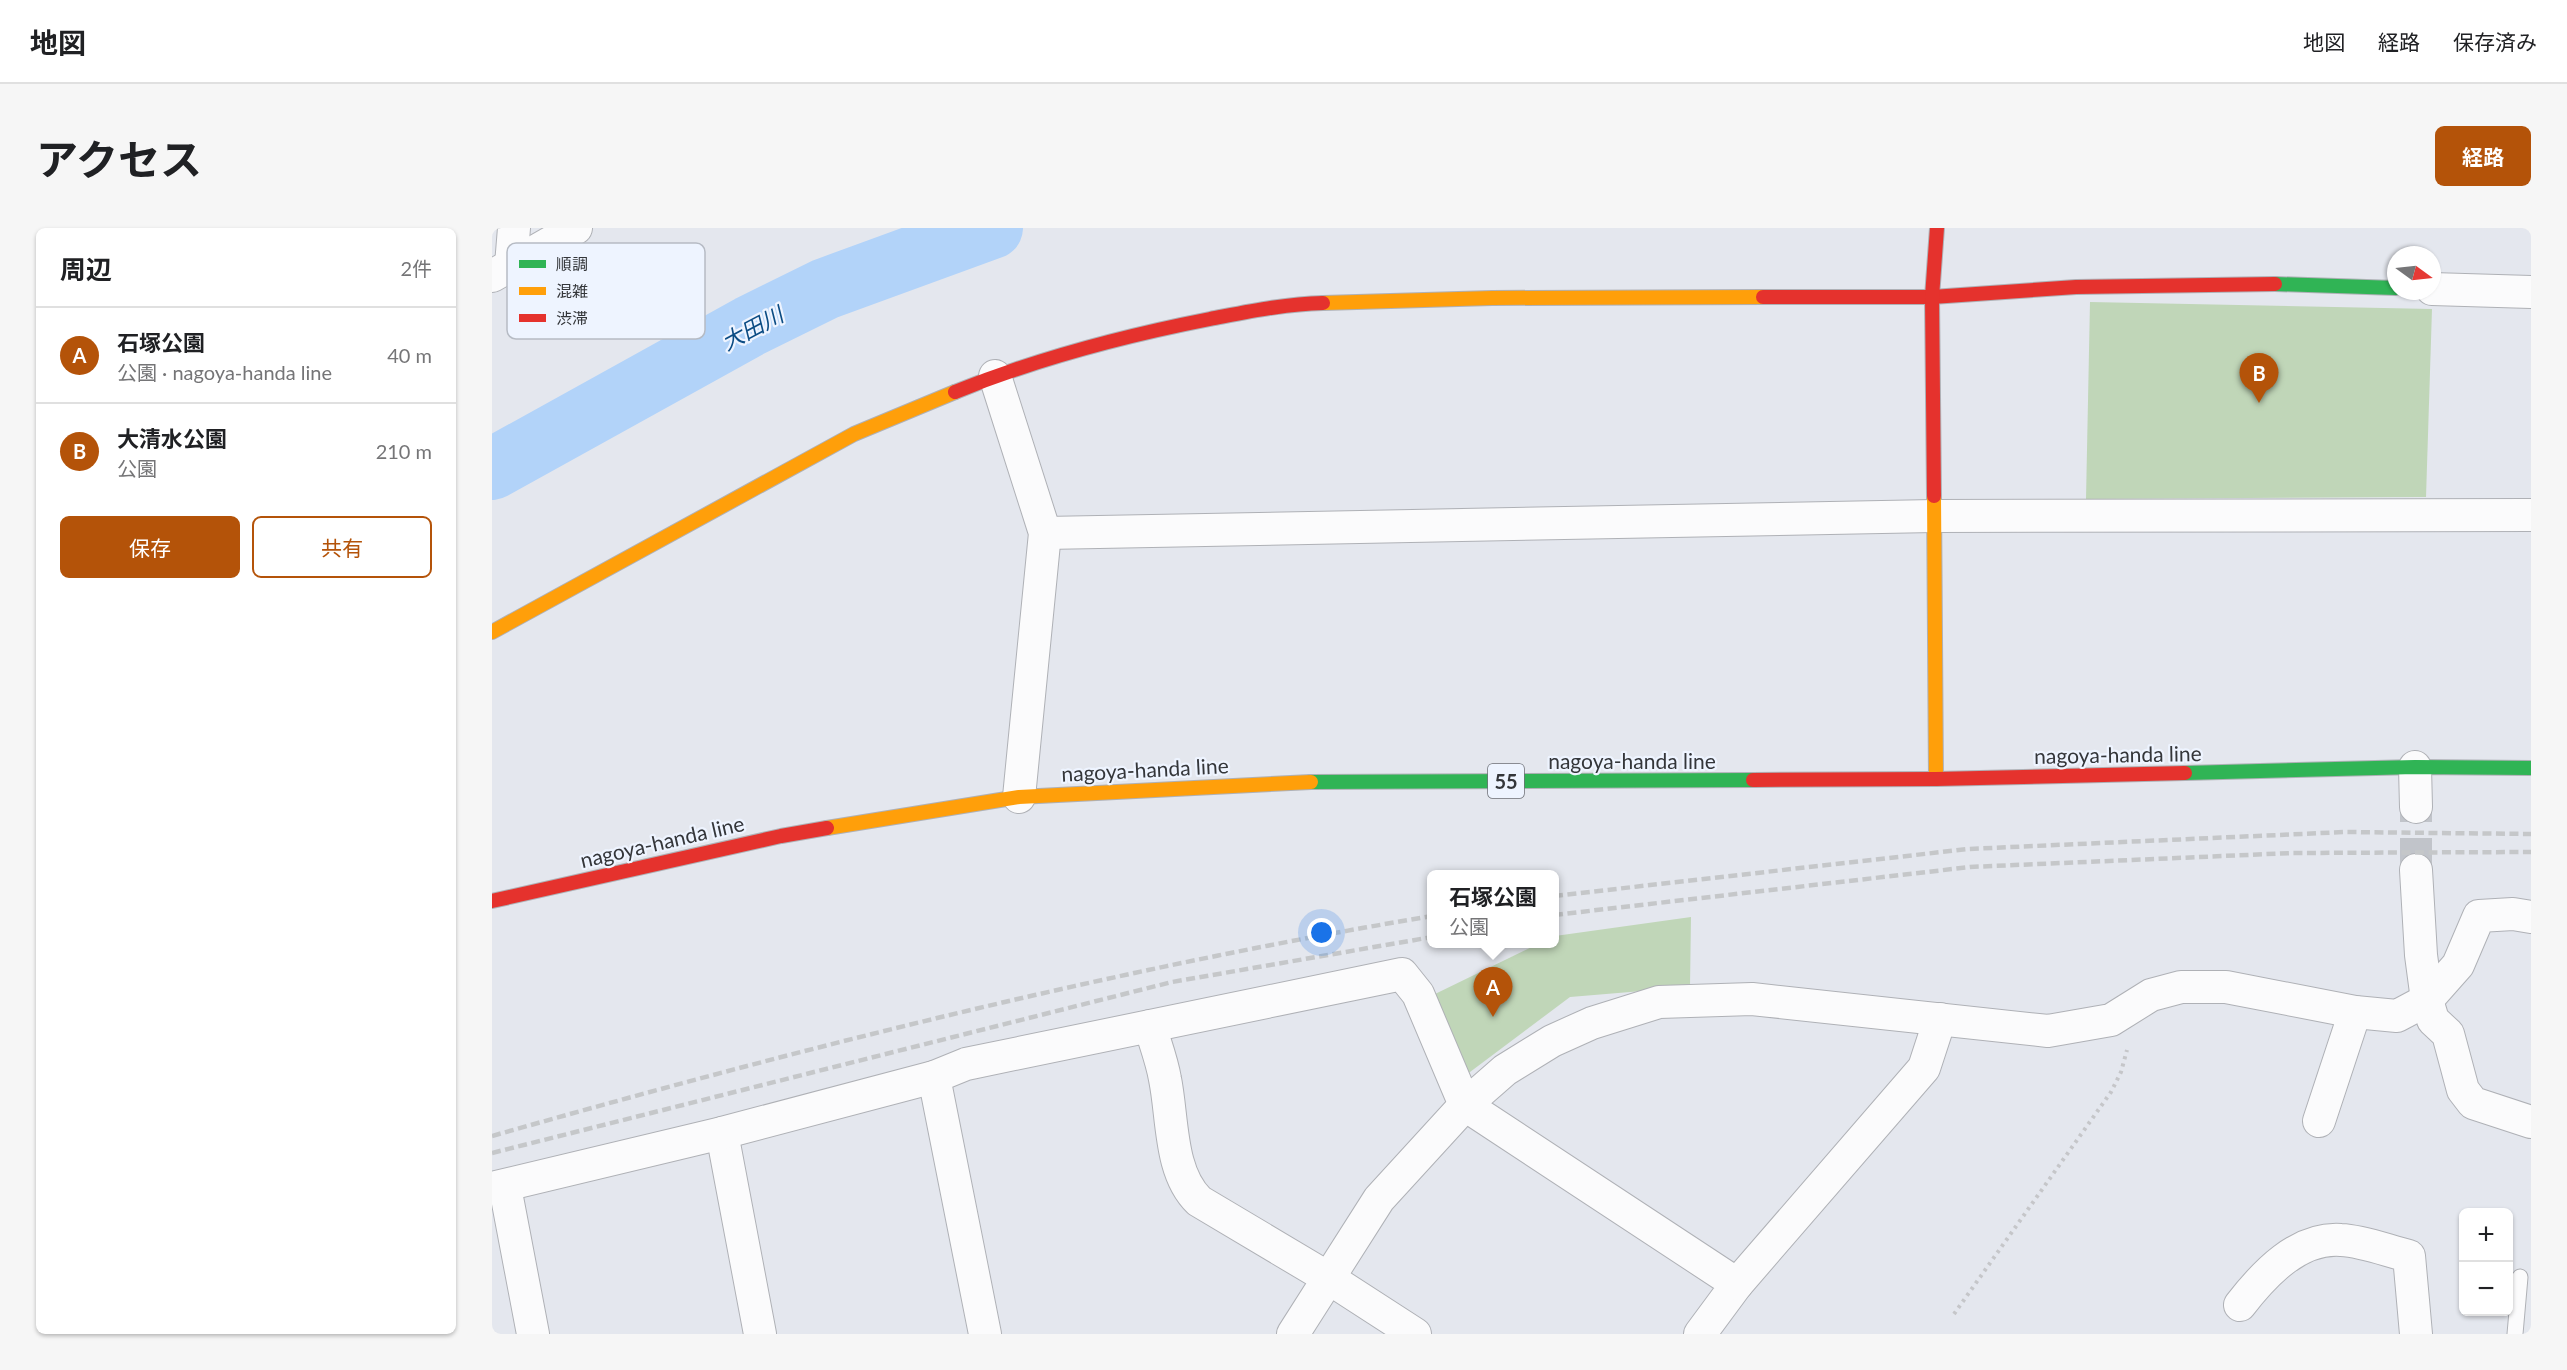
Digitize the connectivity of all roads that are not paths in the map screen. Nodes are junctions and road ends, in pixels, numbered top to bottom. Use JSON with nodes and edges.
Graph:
{"nodes":[{"id":1,"x":514,"y":228,"type":"edge"},
{"id":2,"x":576,"y":228,"type":"edge"},
{"id":3,"x":1937,"y":228,"type":"edge"},
{"id":4,"x":510,"y":243,"type":"edge"},
{"id":5,"x":550,"y":243,"type":"edge"},
{"id":6,"x":507,"y":253,"type":"edge"},
{"id":7,"x":502,"y":271,"type":"edge"},
{"id":8,"x":2387,"y":288,"type":"edge"},
{"id":9,"x":2441,"y":289,"type":"edge"},
{"id":10,"x":2531,"y":292,"type":"edge"},
{"id":11,"x":1932,"y":297,"type":"junction"},
{"id":12,"x":995,"y":376,"type":"junction"},
{"id":13,"x":2531,"y":515,"type":"edge"},
{"id":14,"x":1934,"y":516,"type":"junction"},
{"id":15,"x":1046,"y":533,"type":"junction"},
{"id":16,"x":492,"y":632,"type":"edge"},
{"id":17,"x":2415,"y":767,"type":"junction"},
{"id":18,"x":2531,"y":768,"type":"edge"},
{"id":19,"x":1936,"y":779,"type":"junction"},
{"id":20,"x":1019,"y":797,"type":"junction"},
{"id":21,"x":2416,"y":807,"type":"tunnel mouth"},
{"id":22,"x":2416,"y":870,"type":"tunnel mouth"},
{"id":23,"x":492,"y":901,"type":"edge"},
{"id":24,"x":2531,"y":917,"type":"edge"},
{"id":25,"x":2427,"y":1000,"type":"junction"},
{"id":26,"x":2355,"y":1012,"type":"junction"},
{"id":27,"x":1940,"y":1019,"type":"junction"},
{"id":28,"x":1150,"y":1026,"type":"junction"},
{"id":29,"x":934,"y":1077,"type":"junction"},
{"id":30,"x":1465,"y":1105,"type":"junction"},
{"id":31,"x":2319,"y":1121,"type":"dead end"},
{"id":32,"x":2531,"y":1122,"type":"edge"},
{"id":33,"x":722,"y":1133,"type":"junction"},
{"id":34,"x":498,"y":1188,"type":"edge"},
{"id":35,"x":2520,"y":1277,"type":"dead end"},
{"id":36,"x":1330,"y":1279,"type":"junction"},
{"id":37,"x":1737,"y":1284,"type":"junction"},
{"id":38,"x":2240,"y":1305,"type":"dead end"},
{"id":39,"x":533,"y":1334,"type":"edge"},
{"id":40,"x":760,"y":1334,"type":"edge"},
{"id":41,"x":985,"y":1334,"type":"edge"},
{"id":42,"x":1293,"y":1334,"type":"edge"},
{"id":43,"x":1415,"y":1334,"type":"edge"},
{"id":44,"x":1700,"y":1334,"type":"edge"},
{"id":45,"x":2416,"y":1334,"type":"edge"},
{"id":46,"x":2515,"y":1334,"type":"edge"}],
"edges":[{"from":1,"to":4,"type":"street"},
{"from":2,"to":5,"type":"street"},
{"from":3,"to":11,"type":"street"},
{"from":6,"to":7,"type":"street"},
{"from":8,"to":11,"type":"street"},
{"from":9,"to":10,"type":"street"},
{"from":11,"to":12,"type":"street"},
{"from":11,"to":14,"type":"street"},
{"from":12,"to":15,"type":"street"},
{"from":12,"to":16,"type":"street"},
{"from":13,"to":14,"type":"street"},
{"from":14,"to":15,"type":"street"},
{"from":14,"to":19,"type":"street"},
{"from":15,"to":20,"type":"street"},
{"from":17,"to":18,"type":"street","name":"nagoya-handa line","number":"55"},
{"from":17,"to":19,"type":"street","name":"nagoya-handa line","number":"55"},
{"from":17,"to":21,"type":"street"},
{"from":19,"to":20,"type":"street","name":"nagoya-handa line","number":"55"},
{"from":20,"to":23,"type":"street","name":"nagoya-handa line","number":"55"},
{"from":22,"to":25,"type":"street"},
{"from":24,"to":25,"type":"street"},
{"from":25,"to":26,"type":"street"},
{"from":25,"to":32,"type":"street"},
{"from":26,"to":27,"type":"street"},
{"from":26,"to":31,"type":"street"},
{"from":27,"to":30,"type":"street"},
{"from":27,"to":37,"type":"street"},
{"from":28,"to":29,"type":"street"},
{"from":28,"to":30,"type":"street"},
{"from":28,"to":36,"type":"street"},
{"from":29,"to":33,"type":"street"},
{"from":29,"to":41,"type":"street"},
{"from":30,"to":36,"type":"street"},
{"from":30,"to":37,"type":"street"},
{"from":33,"to":34,"type":"street"},
{"from":33,"to":40,"type":"street"},
{"from":34,"to":39,"type":"street"},
{"from":35,"to":46,"type":"lane"},
{"from":36,"to":42,"type":"street"},
{"from":36,"to":43,"type":"street"},
{"from":37,"to":44,"type":"street"},
{"from":38,"to":45,"type":"street"}]}
